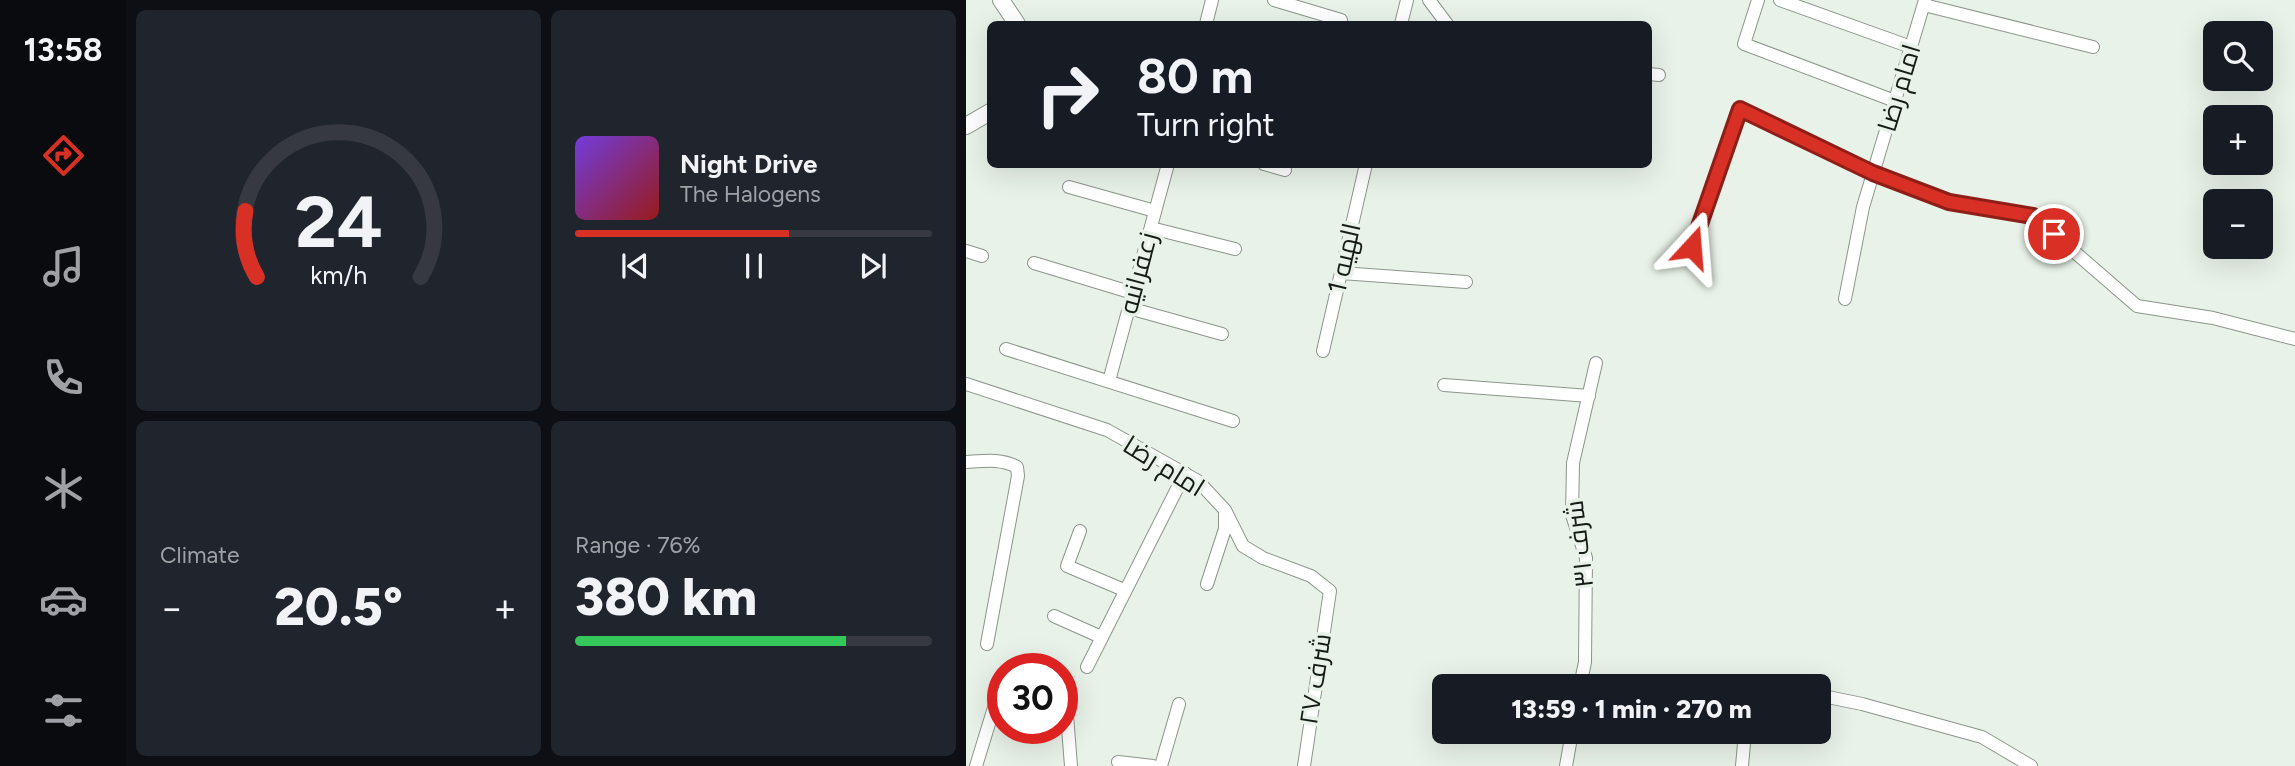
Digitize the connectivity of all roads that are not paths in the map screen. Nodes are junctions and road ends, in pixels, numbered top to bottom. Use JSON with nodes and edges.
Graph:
{"nodes":[{"id":1,"x":1000,"y":0,"type":"edge"},
{"id":2,"x":1212,"y":0,"type":"edge"},
{"id":3,"x":1274,"y":0,"type":"edge"},
{"id":4,"x":1407,"y":0,"type":"edge"},
{"id":5,"x":1429,"y":0,"type":"edge"},
{"id":6,"x":1758,"y":0,"type":"edge"},
{"id":7,"x":1780,"y":0,"type":"edge"},
{"id":8,"x":1925,"y":3,"type":"edge"},
{"id":9,"x":1341,"y":20,"type":"dead end"},
{"id":10,"x":1015,"y":21,"type":"edge"},
{"id":11,"x":1207,"y":21,"type":"edge"},
{"id":12,"x":1402,"y":21,"type":"edge"},
{"id":13,"x":1445,"y":21,"type":"edge"},
{"id":14,"x":1911,"y":47,"type":"junction"},
{"id":15,"x":2093,"y":47,"type":"dead end"},
{"id":16,"x":1895,"y":101,"type":"junction"},
{"id":17,"x":987,"y":114,"type":"edge"},
{"id":18,"x":966,"y":126,"type":"edge"},
{"id":19,"x":1167,"y":168,"type":"edge"},
{"id":20,"x":1278,"y":168,"type":"edge"},
{"id":21,"x":1365,"y":168,"type":"edge"},
{"id":22,"x":1285,"y":170,"type":"dead end"},
{"id":23,"x":1873,"y":173,"type":"junction"},
{"id":24,"x":1069,"y":187,"type":"dead end"},
{"id":25,"x":1155,"y":211,"type":"junction"},
{"id":26,"x":1151,"y":228,"type":"junction"},
{"id":27,"x":1692,"y":247,"type":"dead end"},
{"id":28,"x":1235,"y":249,"type":"dead end"},
{"id":29,"x":966,"y":251,"type":"edge"},
{"id":30,"x":982,"y":256,"type":"dead end"},
{"id":31,"x":1034,"y":263,"type":"dead end"},
{"id":32,"x":1341,"y":273,"type":"junction"},
{"id":33,"x":1466,"y":282,"type":"dead end"},
{"id":34,"x":1133,"y":293,"type":"junction"},
{"id":35,"x":1845,"y":299,"type":"dead end"},
{"id":36,"x":1129,"y":308,"type":"junction"},
{"id":37,"x":1222,"y":334,"type":"dead end"},
{"id":38,"x":2295,"y":339,"type":"edge"},
{"id":39,"x":1006,"y":349,"type":"dead end"},
{"id":40,"x":1322,"y":351,"type":"dead end"},
{"id":41,"x":1596,"y":363,"type":"dead end"},
{"id":42,"x":1108,"y":381,"type":"junction"},
{"id":43,"x":966,"y":384,"type":"edge"},
{"id":44,"x":1444,"y":385,"type":"dead end"},
{"id":45,"x":1588,"y":396,"type":"junction"},
{"id":46,"x":1233,"y":421,"type":"dead end"},
{"id":47,"x":966,"y":462,"type":"edge"},
{"id":48,"x":1185,"y":473,"type":"junction"},
{"id":49,"x":1225,"y":510,"type":"junction"},
{"id":50,"x":1080,"y":531,"type":"dead end"},
{"id":51,"x":1207,"y":584,"type":"dead end"},
{"id":52,"x":1124,"y":590,"type":"junction"},
{"id":53,"x":1330,"y":591,"type":"joint"},
{"id":54,"x":1054,"y":616,"type":"dead end"},
{"id":55,"x":1101,"y":637,"type":"junction"},
{"id":56,"x":987,"y":644,"type":"dead end"},
{"id":57,"x":1087,"y":667,"type":"dead end"},
{"id":58,"x":1582,"y":674,"type":"edge"},
{"id":59,"x":1831,"y":698,"type":"edge"},
{"id":60,"x":1179,"y":704,"type":"dead end"},
{"id":61,"x":987,"y":730,"type":"edge"},
{"id":62,"x":1069,"y":744,"type":"edge"},
{"id":63,"x":1570,"y":744,"type":"edge"},
{"id":64,"x":1744,"y":744,"type":"edge"},
{"id":65,"x":1118,"y":762,"type":"dead end"},
{"id":66,"x":976,"y":766,"type":"edge"},
{"id":67,"x":1071,"y":766,"type":"edge"},
{"id":68,"x":1153,"y":766,"type":"edge"},
{"id":69,"x":1161,"y":766,"type":"edge"},
{"id":70,"x":1304,"y":766,"type":"edge"},
{"id":71,"x":1566,"y":766,"type":"edge"},
{"id":72,"x":1742,"y":766,"type":"edge"},
{"id":73,"x":2031,"y":766,"type":"edge"}],
"edges":[{"from":1,"to":10,"type":"main road"},
{"from":2,"to":11,"type":"street"},
{"from":3,"to":9,"type":"street"},
{"from":4,"to":12,"type":"street"},
{"from":5,"to":13,"type":"street"},
{"from":6,"to":16,"type":"street"},
{"from":7,"to":14,"type":"street"},
{"from":8,"to":14,"type":"street","name":"امام رضا"},
{"from":8,"to":15,"type":"street"},
{"from":14,"to":16,"type":"street","name":"امام رضا"},
{"from":16,"to":23,"type":"street","name":"امام رضا"},
{"from":17,"to":18,"type":"main road"},
{"from":19,"to":25,"type":"street","name":"زعفرانیه"},
{"from":20,"to":22,"type":"street"},
{"from":21,"to":32,"type":"street","name":"الهیه 1"},
{"from":23,"to":27,"type":"street"},
{"from":23,"to":35,"type":"street","name":"امام رضا"},
{"from":23,"to":38,"type":"street"},
{"from":24,"to":25,"type":"street"},
{"from":25,"to":26,"type":"street","name":"زعفرانیه"},
{"from":26,"to":28,"type":"street"},
{"from":26,"to":34,"type":"street","name":"زعفرانیه"},
{"from":29,"to":30,"type":"street"},
{"from":31,"to":34,"type":"street"},
{"from":32,"to":33,"type":"street"},
{"from":32,"to":40,"type":"street","name":"الهیه 1"},
{"from":34,"to":36,"type":"street","name":"زعفرانیه"},
{"from":36,"to":37,"type":"street"},
{"from":36,"to":42,"type":"street","name":"زعفرانیه"},
{"from":39,"to":42,"type":"street"},
{"from":41,"to":45,"type":"street","name":"شرف ۳۱"},
{"from":42,"to":46,"type":"street"},
{"from":43,"to":48,"type":"street","name":"امام رضا"},
{"from":44,"to":45,"type":"street"},
{"from":45,"to":58,"type":"street","name":"شرف ۳۱"},
{"from":47,"to":56,"type":"street"},
{"from":48,"to":49,"type":"street","name":"امام رضا"},
{"from":48,"to":52,"type":"street"},
{"from":49,"to":51,"type":"street"},
{"from":49,"to":53,"type":"street","name":"امام رضا"},
{"from":50,"to":52,"type":"street"},
{"from":52,"to":55,"type":"street"},
{"from":53,"to":70,"type":"street","name":"شرف ۲۷"},
{"from":54,"to":55,"type":"street"},
{"from":55,"to":57,"type":"street"},
{"from":59,"to":73,"type":"street"},
{"from":60,"to":69,"type":"street"},
{"from":61,"to":66,"type":"street"},
{"from":62,"to":67,"type":"street"},
{"from":63,"to":71,"type":"street"},
{"from":64,"to":72,"type":"street"},
{"from":65,"to":68,"type":"street"}]}
